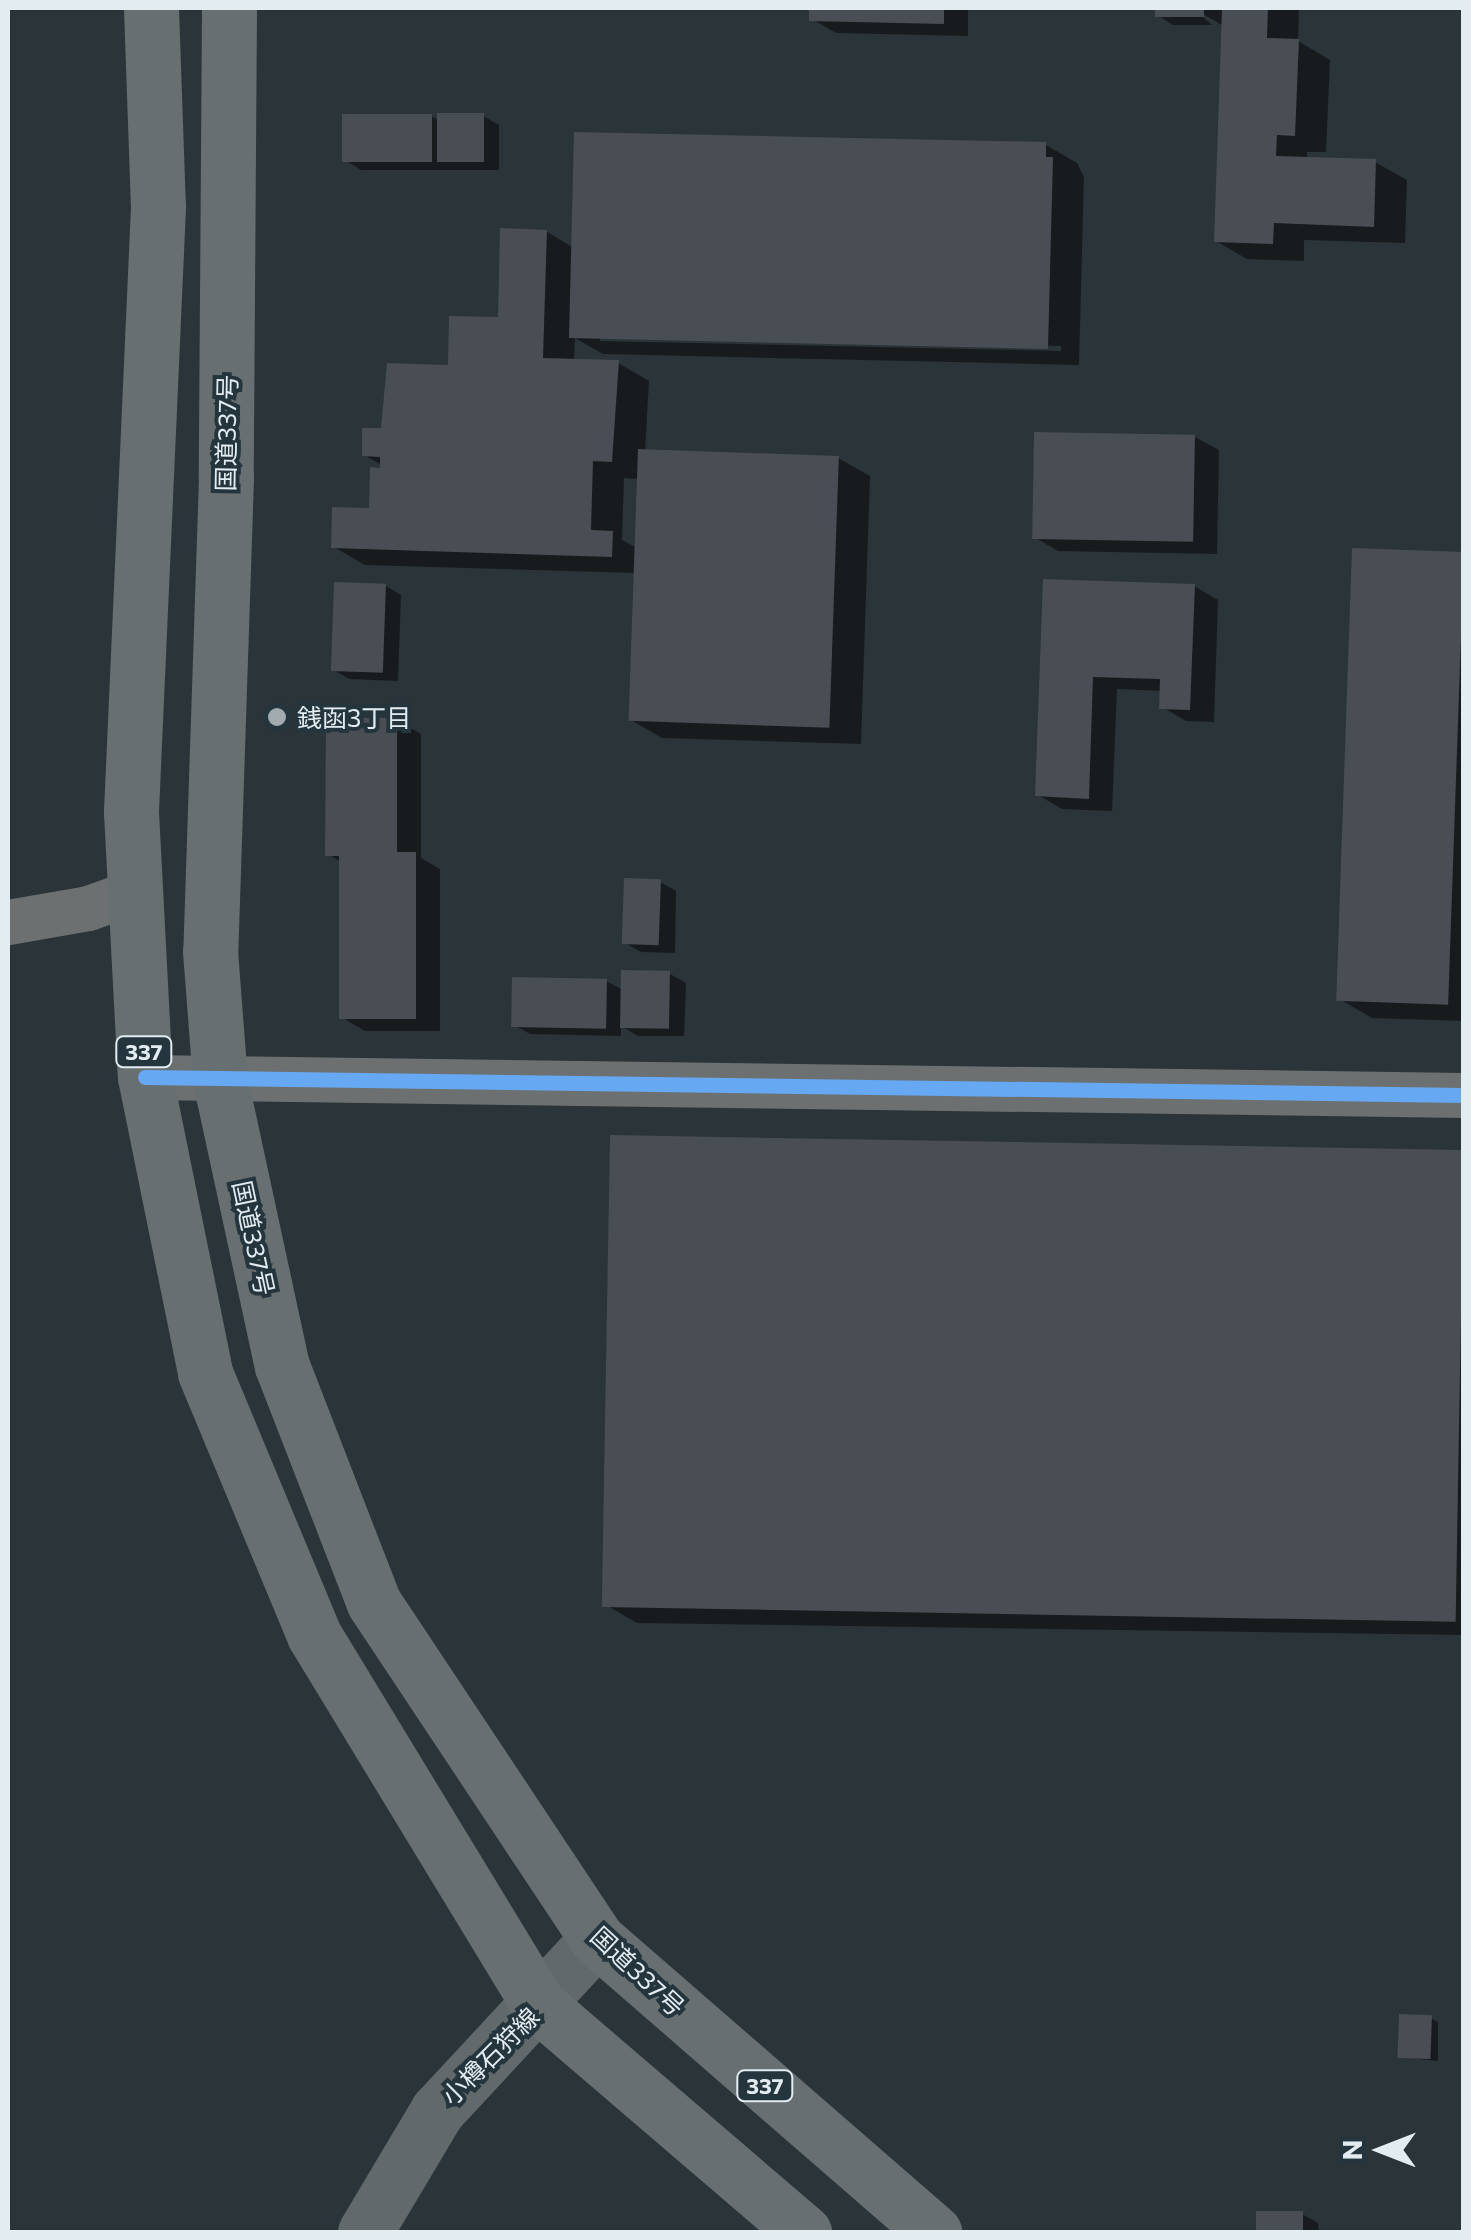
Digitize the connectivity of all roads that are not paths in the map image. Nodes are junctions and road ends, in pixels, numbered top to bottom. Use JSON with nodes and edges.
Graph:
{"nodes":[{"id":1,"x":152,"y":8,"type":"edge"},
{"id":2,"x":228,"y":8,"type":"edge"},
{"id":3,"x":136,"y":891,"type":"junction"},
{"id":4,"x":8,"y":922,"type":"edge"},
{"id":5,"x":146,"y":1077,"type":"junction"},
{"id":6,"x":220,"y":1080,"type":"junction"},
{"id":7,"x":1464,"y":1094,"type":"edge"},
{"id":8,"x":597,"y":1939,"type":"junction"},
{"id":9,"x":540,"y":2006,"type":"junction"},
{"id":10,"x":365,"y":2232,"type":"edge"},
{"id":11,"x":804,"y":2232,"type":"edge"},
{"id":12,"x":934,"y":2232,"type":"edge"}],
"edges":[{"from":1,"to":3,"type":"highway","number":"337"},
{"from":2,"to":6,"type":"highway","name":"国道337号","number":"337"},
{"from":3,"to":4,"type":"street"},
{"from":3,"to":5,"type":"highway","number":"337"},
{"from":5,"to":6,"type":"street"},
{"from":5,"to":9,"type":"highway","number":"337"},
{"from":6,"to":7,"type":"street"},
{"from":6,"to":8,"type":"highway","name":"国道337号","number":"337"},
{"from":8,"to":9,"type":"main road","name":"小樽石狩線"},
{"from":8,"to":12,"type":"highway","name":"国道337号","number":"337"},
{"from":9,"to":10,"type":"main road","name":"小樽石狩線"},
{"from":9,"to":11,"type":"highway","number":"337"}]}
